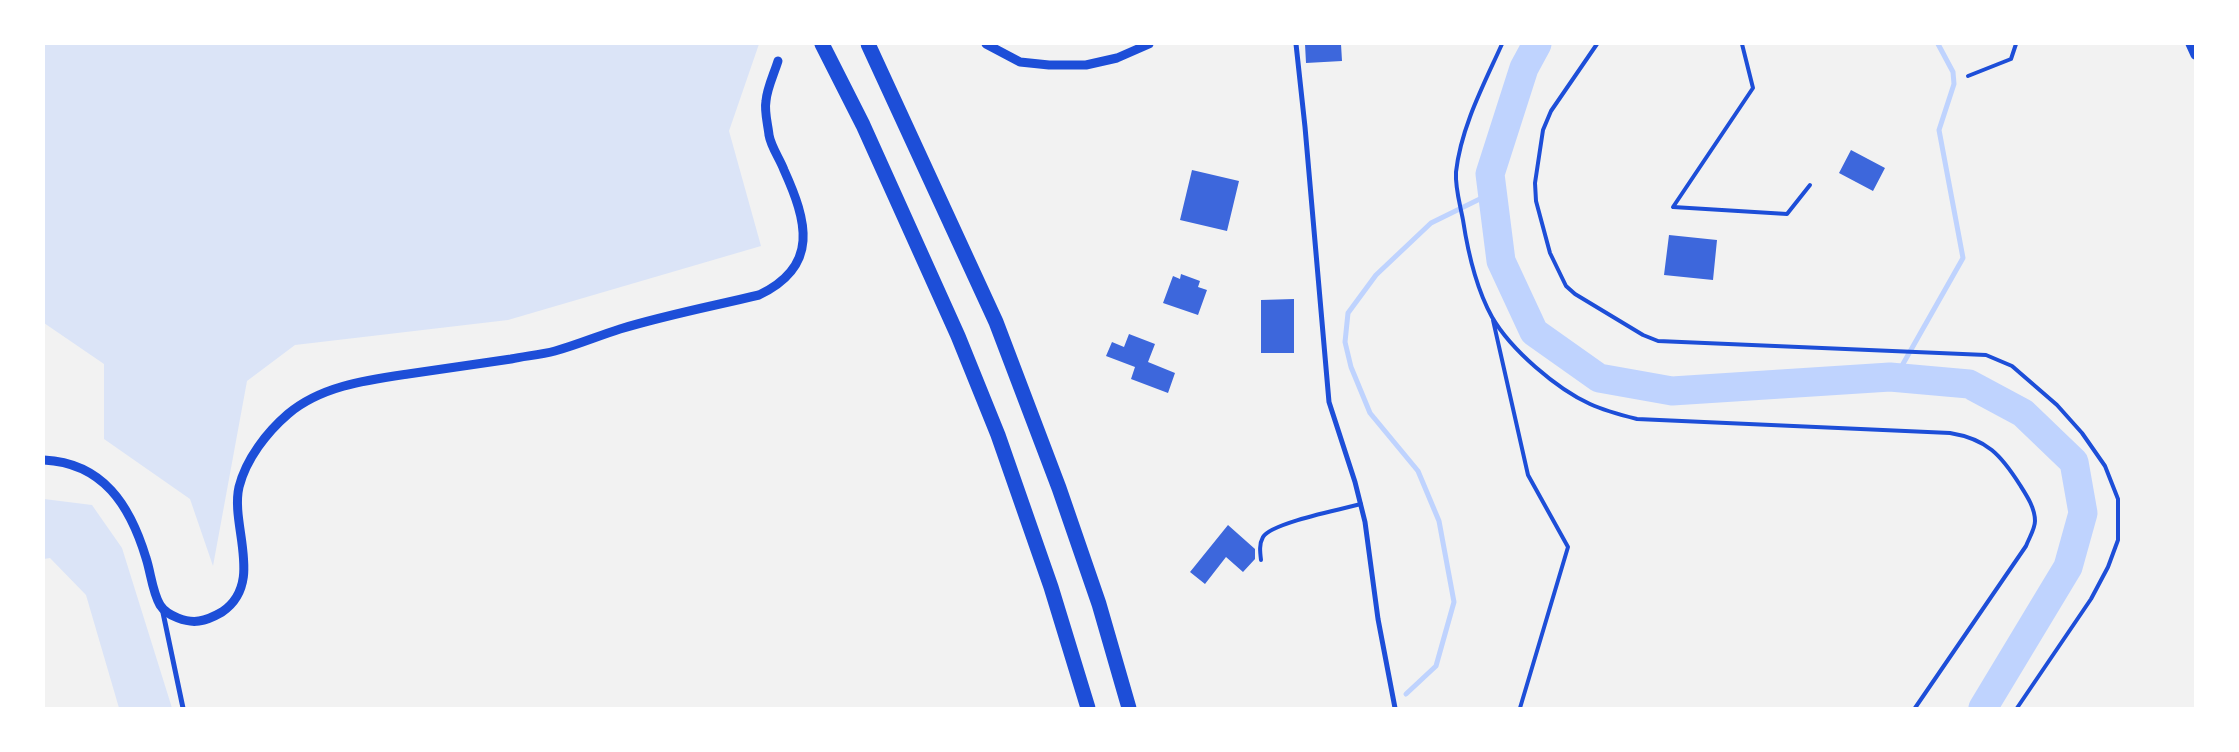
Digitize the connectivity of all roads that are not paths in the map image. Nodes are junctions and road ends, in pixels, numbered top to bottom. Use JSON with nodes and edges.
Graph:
{"nodes":[{"id":1,"x":822,"y":44,"type":"edge"},
{"id":2,"x":868,"y":44,"type":"edge"},
{"id":3,"x":986,"y":44,"type":"edge"},
{"id":4,"x":1149,"y":44,"type":"edge"},
{"id":5,"x":1296,"y":44,"type":"edge"},
{"id":6,"x":1502,"y":44,"type":"edge"},
{"id":7,"x":1597,"y":44,"type":"edge"},
{"id":8,"x":1742,"y":44,"type":"edge"},
{"id":9,"x":2016,"y":44,"type":"edge"},
{"id":10,"x":2190,"y":44,"type":"edge"},
{"id":11,"x":2195,"y":55,"type":"edge"},
{"id":12,"x":778,"y":61,"type":"dead end"},
{"id":13,"x":1968,"y":76,"type":"dead end"},
{"id":14,"x":1810,"y":185,"type":"dead end"},
{"id":15,"x":1493,"y":318,"type":"junction"},
{"id":16,"x":44,"y":460,"type":"edge"},
{"id":17,"x":1361,"y":504,"type":"junction"},
{"id":18,"x":1261,"y":560,"type":"dead end"},
{"id":19,"x":162,"y":608,"type":"junction"},
{"id":20,"x":183,"y":708,"type":"edge"},
{"id":21,"x":1088,"y":708,"type":"edge"},
{"id":22,"x":1130,"y":708,"type":"edge"},
{"id":23,"x":1395,"y":708,"type":"edge"},
{"id":24,"x":1520,"y":708,"type":"edge"},
{"id":25,"x":1915,"y":708,"type":"edge"},
{"id":26,"x":2016,"y":708,"type":"edge"}],
"edges":[{"from":1,"to":21,"type":"highway"},
{"from":2,"to":22,"type":"highway"},
{"from":3,"to":4,"type":"street"},
{"from":5,"to":17,"type":"street"},
{"from":6,"to":15,"type":"lane"},
{"from":7,"to":26,"type":"lane"},
{"from":8,"to":14,"type":"lane"},
{"from":9,"to":13,"type":"lane"},
{"from":10,"to":11,"type":"street"},
{"from":12,"to":19,"type":"street"},
{"from":15,"to":24,"type":"lane"},
{"from":15,"to":25,"type":"lane"},
{"from":16,"to":19,"type":"street"},
{"from":17,"to":18,"type":"lane"},
{"from":17,"to":23,"type":"street"},
{"from":19,"to":20,"type":"street"}]}
